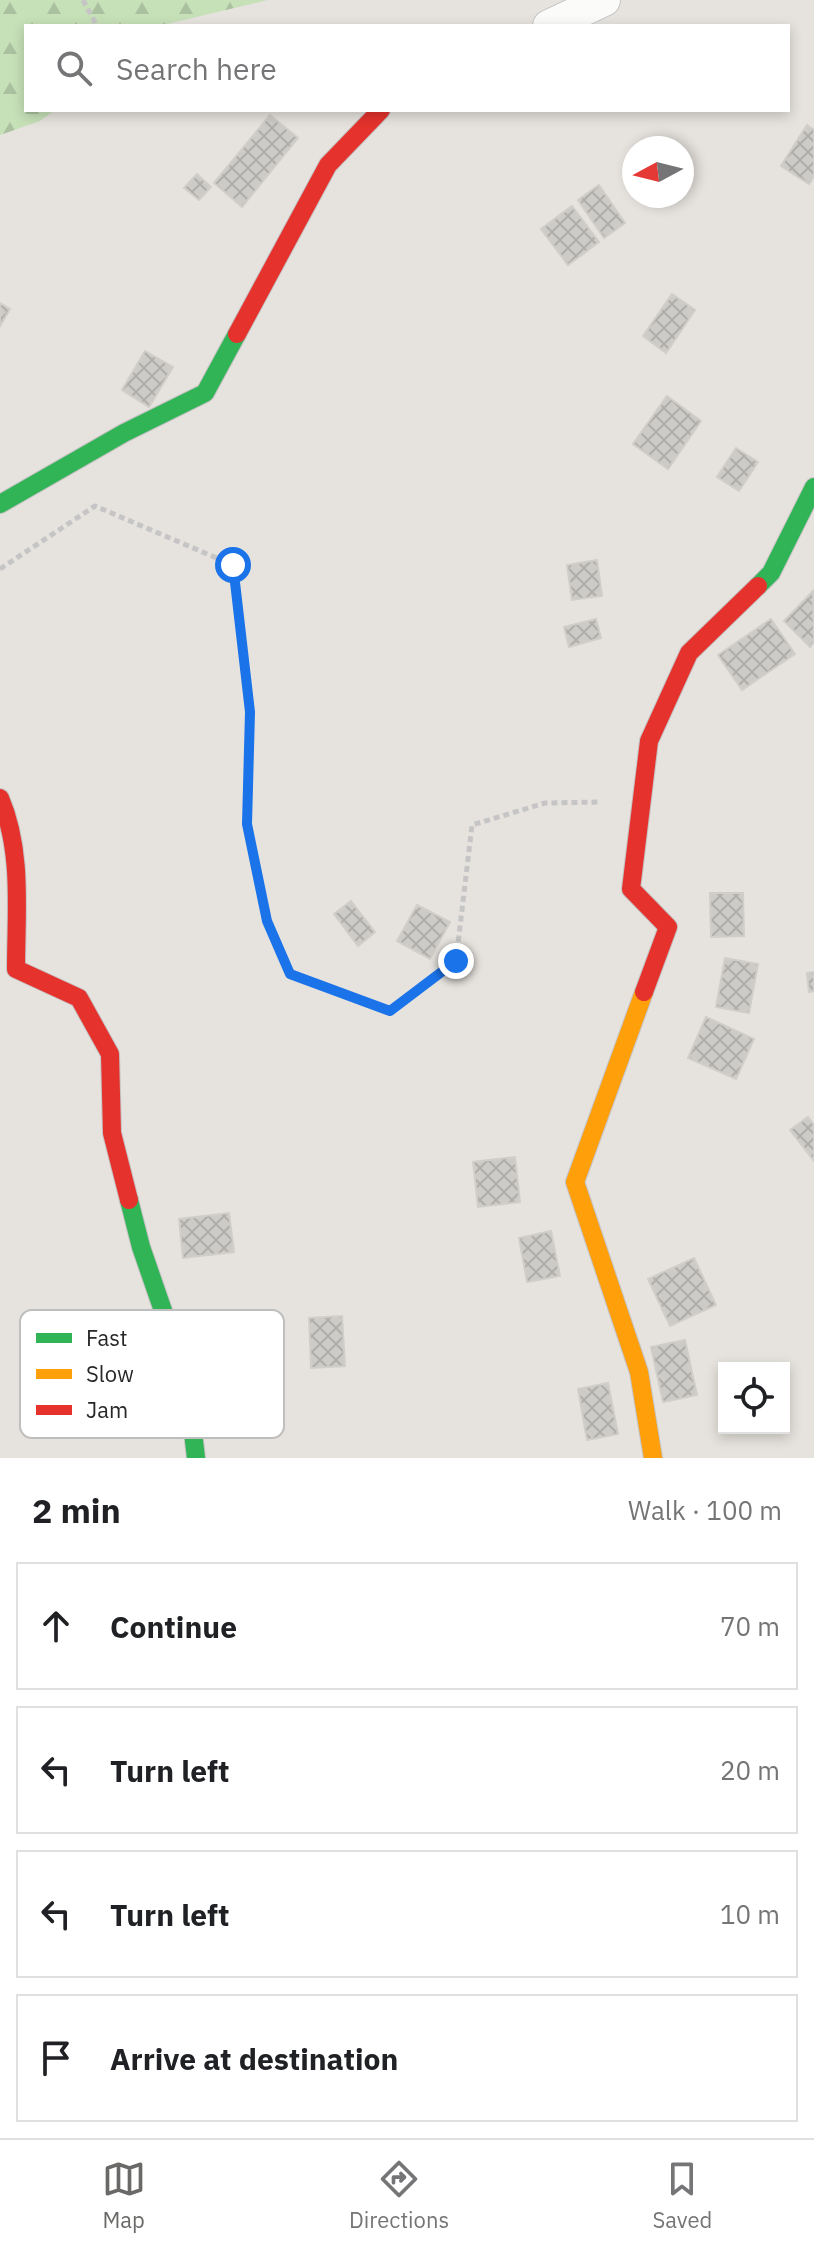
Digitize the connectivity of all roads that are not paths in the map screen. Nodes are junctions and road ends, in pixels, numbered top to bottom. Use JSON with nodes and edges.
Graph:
{"nodes":[{"id":1,"x":604,"y":0,"type":"edge"},
{"id":2,"x":553,"y":24,"type":"edge"},
{"id":3,"x":379,"y":112,"type":"edge"},
{"id":4,"x":814,"y":487,"type":"edge"},
{"id":5,"x":0,"y":504,"type":"edge"},
{"id":6,"x":0,"y":798,"type":"edge"},
{"id":7,"x":163,"y":1310,"type":"edge"},
{"id":8,"x":194,"y":1438,"type":"edge"},
{"id":9,"x":196,"y":1458,"type":"edge"},
{"id":10,"x":653,"y":1458,"type":"edge"}],
"edges":[{"from":1,"to":2,"type":"street"},
{"from":3,"to":5,"type":"street"},
{"from":4,"to":10,"type":"street"},
{"from":6,"to":7,"type":"street"},
{"from":8,"to":9,"type":"street"}]}
